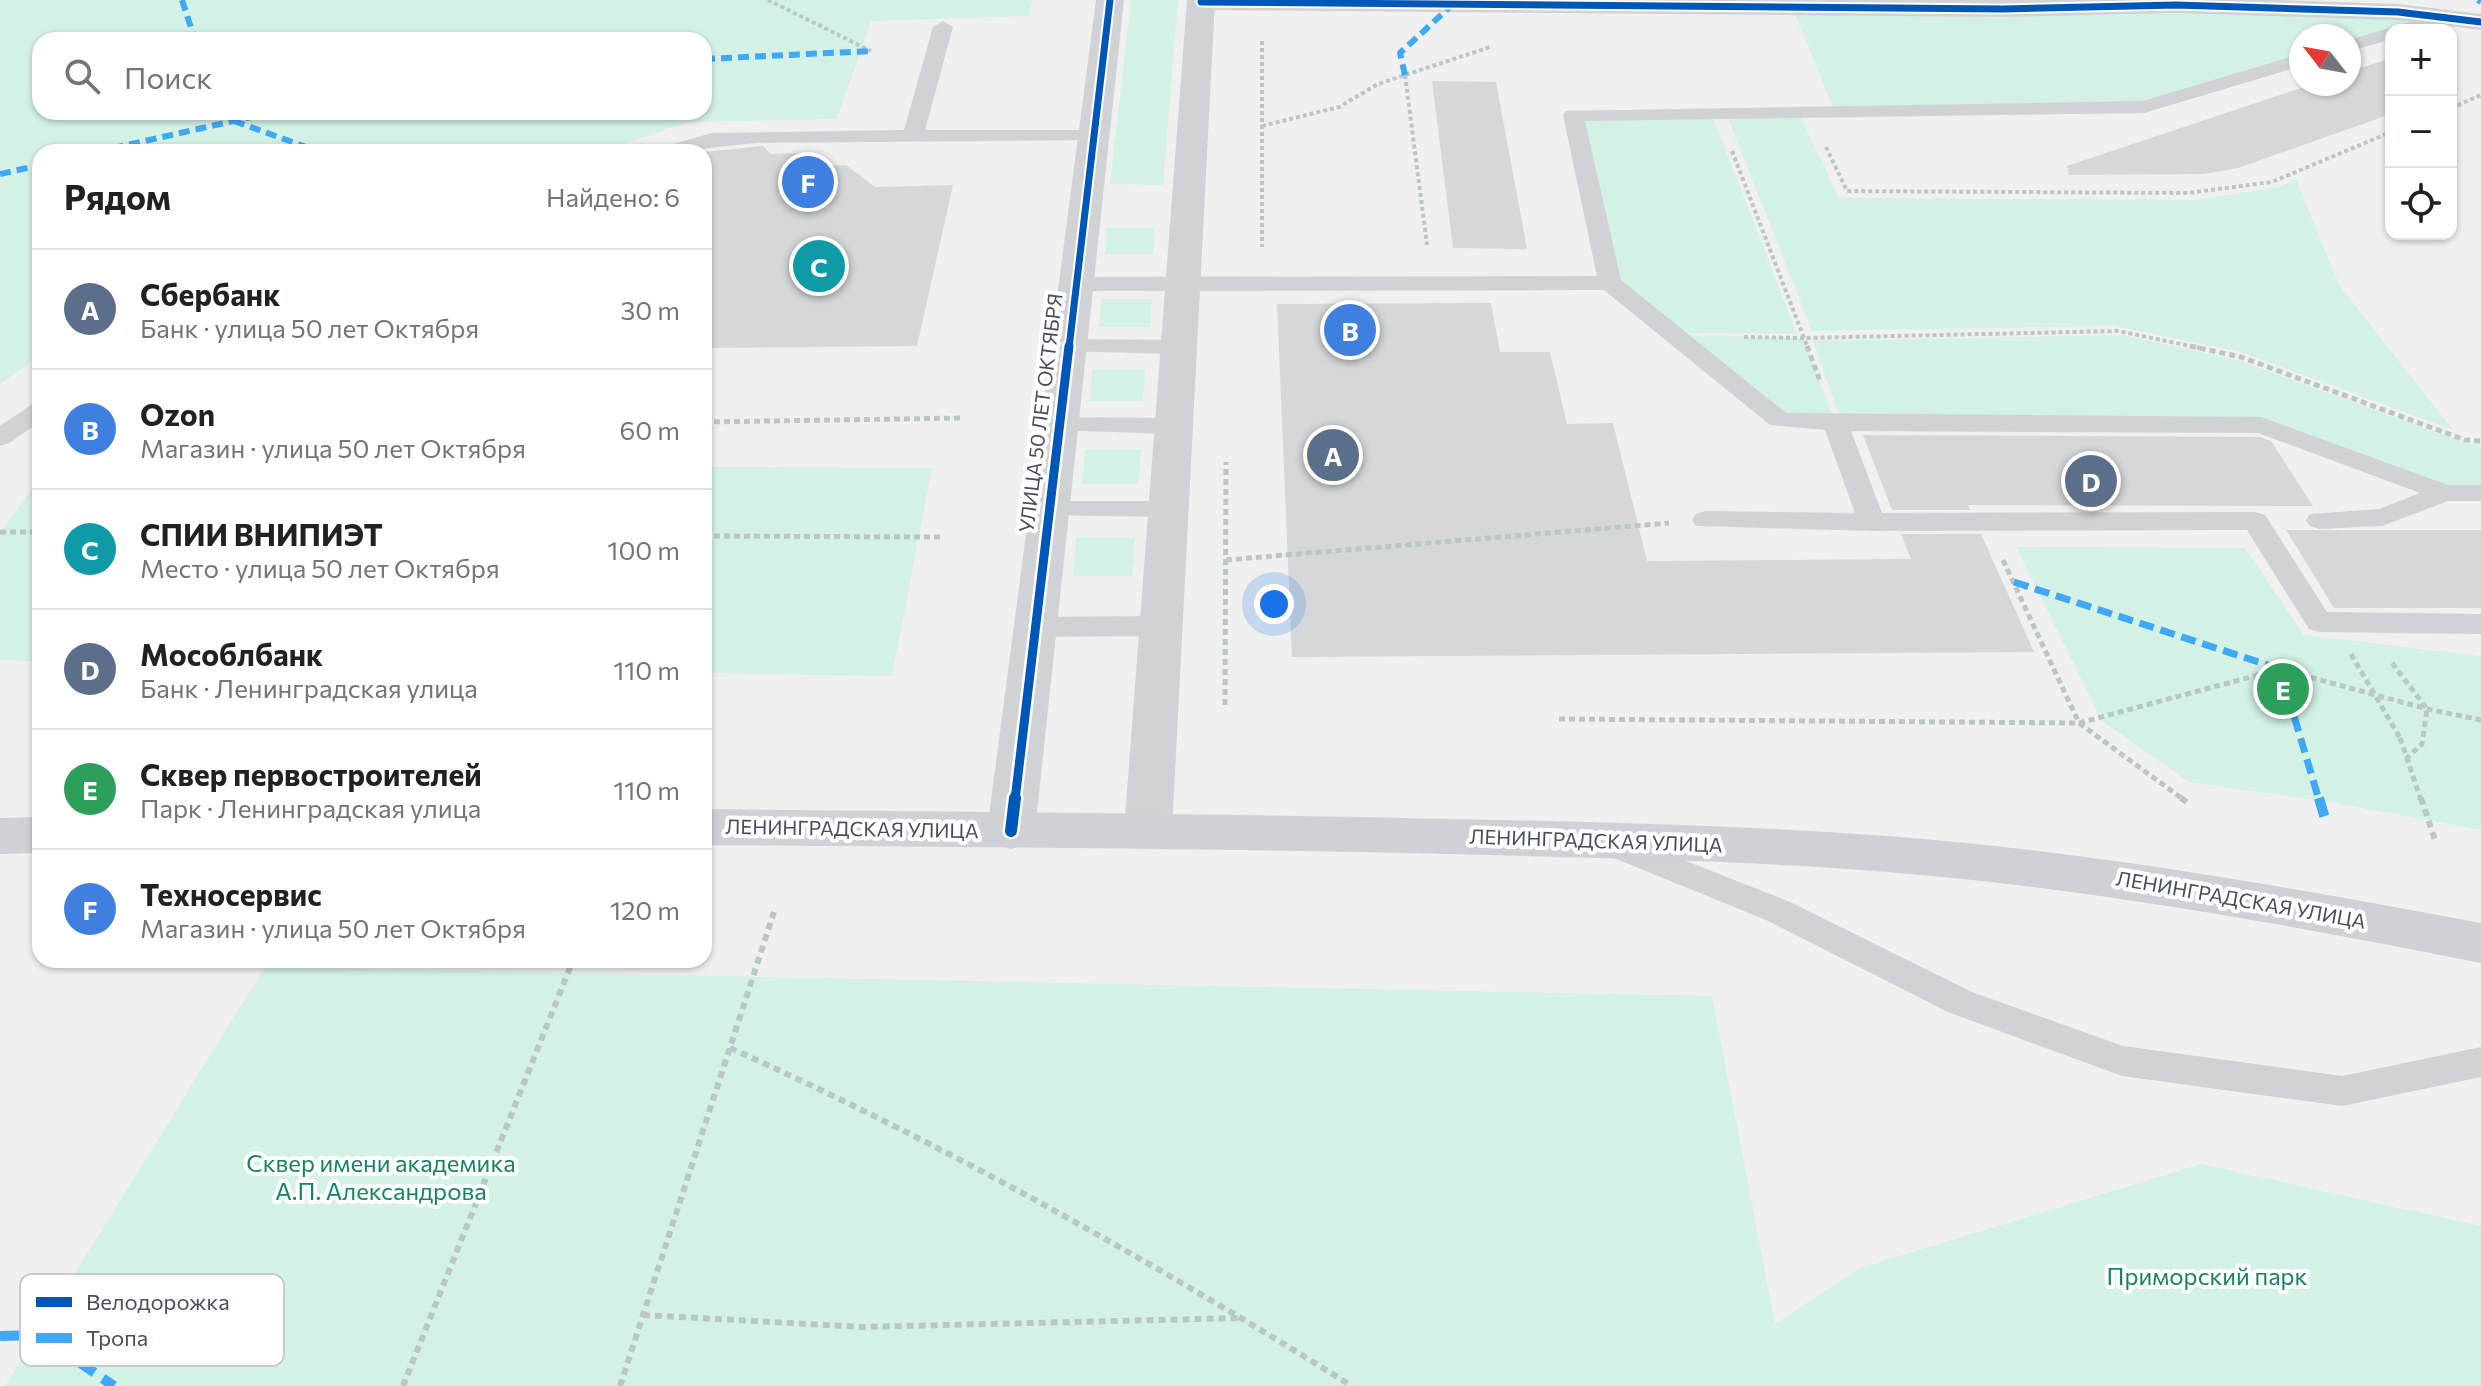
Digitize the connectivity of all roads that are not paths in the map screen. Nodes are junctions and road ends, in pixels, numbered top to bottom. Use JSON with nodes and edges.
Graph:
{"nodes":[{"id":1,"x":1110,"y":0,"type":"edge"},
{"id":2,"x":1201,"y":1,"type":"edge"},
{"id":3,"x":2180,"y":2,"type":"edge"},
{"id":4,"x":1636,"y":3,"type":"edge"},
{"id":5,"x":2002,"y":4,"type":"edge"},
{"id":6,"x":2393,"y":19,"type":"edge"},
{"id":7,"x":2481,"y":22,"type":"edge"},
{"id":8,"x":943,"y":27,"type":"dead end"},
{"id":9,"x":2361,"y":39,"type":"edge"},
{"id":10,"x":2289,"y":64,"type":"edge"},
{"id":11,"x":913,"y":136,"type":"junction"},
{"id":12,"x":1093,"y":136,"type":"junction"},
{"id":13,"x":696,"y":144,"type":"edge"},
{"id":14,"x":1610,"y":283,"type":"junction"},
{"id":15,"x":1075,"y":284,"type":"junction"},
{"id":16,"x":1182,"y":284,"type":"junction"},
{"id":17,"x":1068,"y":346,"type":"junction"},
{"id":18,"x":1178,"y":347,"type":"junction"},
{"id":19,"x":32,"y":416,"type":"edge"},
{"id":20,"x":1835,"y":423,"type":"junction"},
{"id":21,"x":1060,"y":425,"type":"junction"},
{"id":22,"x":1174,"y":426,"type":"junction"},
{"id":23,"x":0,"y":438,"type":"edge"},
{"id":24,"x":2445,"y":493,"type":"junction"},
{"id":25,"x":2481,"y":493,"type":"edge"},
{"id":26,"x":1048,"y":509,"type":"junction"},
{"id":27,"x":1167,"y":509,"type":"junction"},
{"id":28,"x":1706,"y":520,"type":"road end"},
{"id":29,"x":2320,"y":520,"type":"dead end"},
{"id":30,"x":1872,"y":522,"type":"junction"},
{"id":31,"x":2481,"y":624,"type":"edge"},
{"id":32,"x":1159,"y":626,"type":"junction"},
{"id":33,"x":1033,"y":627,"type":"junction"},
{"id":34,"x":712,"y":827,"type":"edge"},
{"id":35,"x":1011,"y":831,"type":"junction"},
{"id":36,"x":1148,"y":831,"type":"junction"},
{"id":37,"x":32,"y":835,"type":"edge"},
{"id":38,"x":0,"y":836,"type":"edge"},
{"id":39,"x":1602,"y":840,"type":"junction"},
{"id":40,"x":2481,"y":943,"type":"edge"},
{"id":41,"x":2481,"y":1062,"type":"edge"}],
"edges":[{"from":1,"to":12,"type":"street","name":"УЛИЦА 50 ЛЕТ ОКТЯБРЯ"},
{"from":2,"to":4,"type":"street"},
{"from":2,"to":16,"type":"street"},
{"from":3,"to":5,"type":"street"},
{"from":3,"to":6,"type":"street"},
{"from":4,"to":5,"type":"street"},
{"from":6,"to":7,"type":"street"},
{"from":6,"to":9,"type":"lane"},
{"from":8,"to":11,"type":"lane"},
{"from":10,"to":14,"type":"lane"},
{"from":11,"to":12,"type":"lane"},
{"from":11,"to":13,"type":"lane"},
{"from":12,"to":15,"type":"street","name":"УЛИЦА 50 ЛЕТ ОКТЯБРЯ"},
{"from":14,"to":16,"type":"lane"},
{"from":14,"to":20,"type":"lane"},
{"from":15,"to":16,"type":"lane"},
{"from":15,"to":17,"type":"street","name":"УЛИЦА 50 ЛЕТ ОКТЯБРЯ"},
{"from":16,"to":18,"type":"street"},
{"from":17,"to":18,"type":"lane"},
{"from":17,"to":21,"type":"street","name":"УЛИЦА 50 ЛЕТ ОКТЯБРЯ"},
{"from":18,"to":22,"type":"street"},
{"from":19,"to":23,"type":"lane"},
{"from":20,"to":24,"type":"lane"},
{"from":20,"to":30,"type":"lane"},
{"from":21,"to":22,"type":"lane"},
{"from":21,"to":26,"type":"street","name":"УЛИЦА 50 ЛЕТ ОКТЯБРЯ"},
{"from":22,"to":27,"type":"street"},
{"from":24,"to":25,"type":"lane"},
{"from":24,"to":29,"type":"lane"},
{"from":26,"to":27,"type":"lane"},
{"from":26,"to":33,"type":"street","name":"УЛИЦА 50 ЛЕТ ОКТЯБРЯ"},
{"from":27,"to":32,"type":"street"},
{"from":28,"to":30,"type":"lane"},
{"from":30,"to":31,"type":"lane"},
{"from":32,"to":33,"type":"lane"},
{"from":32,"to":36,"type":"street"},
{"from":33,"to":35,"type":"street","name":"УЛИЦА 50 ЛЕТ ОКТЯБРЯ"},
{"from":34,"to":35,"type":"main road","name":"ЛЕНИНГРАДСКАЯ УЛИЦА"},
{"from":35,"to":36,"type":"main road","name":"ЛЕНИНГРАДСКАЯ УЛИЦА"},
{"from":36,"to":39,"type":"main road","name":"ЛЕНИНГРАДСКАЯ УЛИЦА"},
{"from":37,"to":38,"type":"main road"},
{"from":39,"to":40,"type":"main road","name":"ЛЕНИНГРАДСКАЯ УЛИЦА"},
{"from":39,"to":41,"type":"lane"}]}
